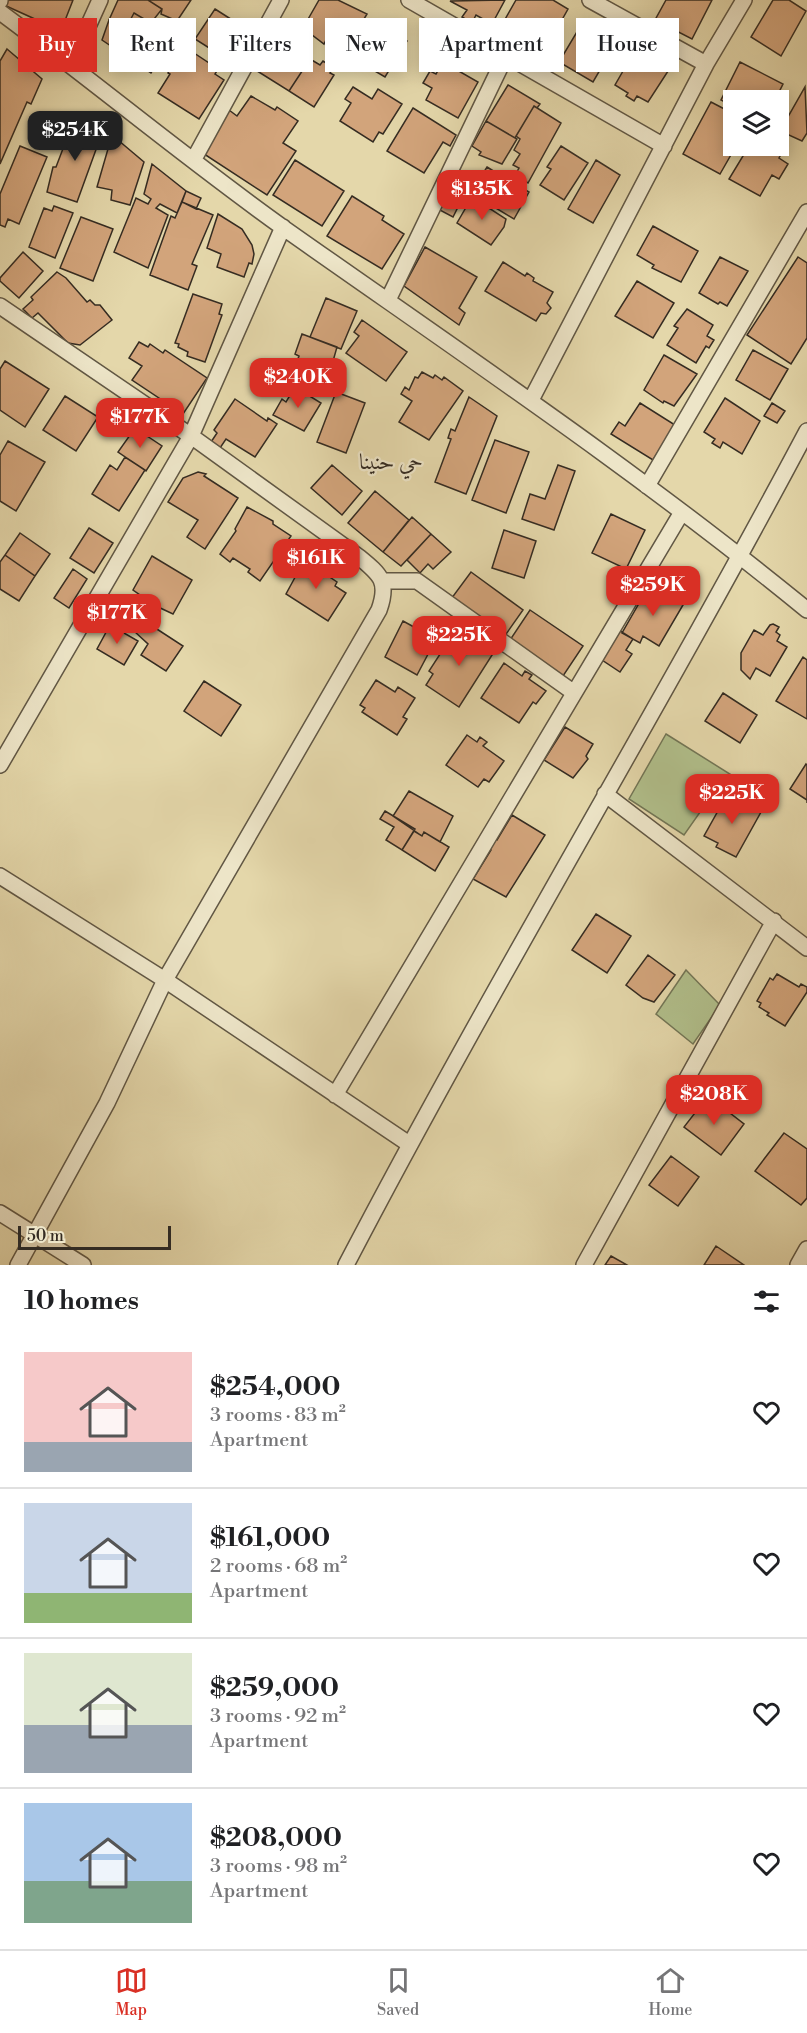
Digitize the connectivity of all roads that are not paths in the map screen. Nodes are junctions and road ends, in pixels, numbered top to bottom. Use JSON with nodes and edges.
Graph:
{"nodes":[{"id":1,"x":100,"y":0,"type":"edge"},
{"id":2,"x":281,"y":0,"type":"edge"},
{"id":3,"x":409,"y":0,"type":"edge"},
{"id":4,"x":590,"y":0,"type":"edge"},
{"id":5,"x":744,"y":0,"type":"edge"},
{"id":6,"x":0,"y":12,"type":"edge"},
{"id":7,"x":92,"y":18,"type":"edge"},
{"id":8,"x":440,"y":18,"type":"edge"},
{"id":9,"x":18,"y":25,"type":"edge"},
{"id":10,"x":706,"y":64,"type":"junction"},
{"id":11,"x":81,"y":72,"type":"edge"},
{"id":12,"x":498,"y":72,"type":"edge"},
{"id":13,"x":534,"y":72,"type":"edge"},
{"id":14,"x":664,"y":146,"type":"junction"},
{"id":15,"x":194,"y":159,"type":"junction"},
{"id":16,"x":807,"y":212,"type":"edge"},
{"id":17,"x":283,"y":227,"type":"junction"},
{"id":18,"x":388,"y":300,"type":"junction"},
{"id":19,"x":1,"y":311,"type":"edge"},
{"id":20,"x":531,"y":400,"type":"junction"},
{"id":21,"x":807,"y":431,"type":"edge"},
{"id":22,"x":191,"y":436,"type":"junction"},
{"id":23,"x":647,"y":486,"type":"junction"},
{"id":24,"x":682,"y":512,"type":"junction"},
{"id":25,"x":741,"y":556,"type":"junction"},
{"id":26,"x":383,"y":581,"type":"junction"},
{"id":27,"x":807,"y":610,"type":"edge"},
{"id":28,"x":573,"y":692,"type":"junction"},
{"id":29,"x":0,"y":765,"type":"edge"},
{"id":30,"x":605,"y":794,"type":"junction"},
{"id":31,"x":0,"y":876,"type":"edge"},
{"id":32,"x":774,"y":921,"type":"junction"},
{"id":33,"x":807,"y":948,"type":"edge"},
{"id":34,"x":165,"y":980,"type":"junction"},
{"id":35,"x":335,"y":1095,"type":"junction"},
{"id":36,"x":409,"y":1144,"type":"junction"},
{"id":37,"x":0,"y":1213,"type":"edge"},
{"id":38,"x":35,"y":1236,"type":"junction"},
{"id":39,"x":807,"y":1249,"type":"edge"},
{"id":40,"x":18,"y":1265,"type":"edge"},
{"id":41,"x":83,"y":1265,"type":"edge"},
{"id":42,"x":346,"y":1265,"type":"edge"},
{"id":43,"x":584,"y":1265,"type":"edge"},
{"id":44,"x":798,"y":1265,"type":"edge"}],
"edges":[{"from":1,"to":7,"type":"street"},
{"from":2,"to":15,"type":"street"},
{"from":3,"to":8,"type":"street"},
{"from":4,"to":10,"type":"street"},
{"from":5,"to":10,"type":"street"},
{"from":6,"to":9,"type":"street"},
{"from":10,"to":14,"type":"street"},
{"from":11,"to":15,"type":"street"},
{"from":12,"to":18,"type":"street"},
{"from":13,"to":14,"type":"street"},
{"from":14,"to":20,"type":"street"},
{"from":15,"to":17,"type":"street"},
{"from":16,"to":23,"type":"street"},
{"from":17,"to":18,"type":"street"},
{"from":17,"to":22,"type":"street"},
{"from":18,"to":20,"type":"street"},
{"from":19,"to":22,"type":"street"},
{"from":20,"to":23,"type":"street"},
{"from":21,"to":25,"type":"street"},
{"from":22,"to":26,"type":"street"},
{"from":22,"to":29,"type":"street"},
{"from":23,"to":24,"type":"street"},
{"from":24,"to":25,"type":"street"},
{"from":24,"to":28,"type":"street"},
{"from":25,"to":27,"type":"street"},
{"from":25,"to":30,"type":"street"},
{"from":26,"to":28,"type":"street"},
{"from":26,"to":34,"type":"street"},
{"from":28,"to":35,"type":"street"},
{"from":30,"to":32,"type":"street"},
{"from":30,"to":36,"type":"street"},
{"from":31,"to":34,"type":"street"},
{"from":32,"to":33,"type":"street"},
{"from":32,"to":43,"type":"street"},
{"from":34,"to":35,"type":"street"},
{"from":34,"to":38,"type":"street"},
{"from":35,"to":36,"type":"street"},
{"from":36,"to":42,"type":"street"},
{"from":37,"to":38,"type":"street"},
{"from":38,"to":40,"type":"street"},
{"from":38,"to":41,"type":"street"},
{"from":39,"to":44,"type":"street"}]}
